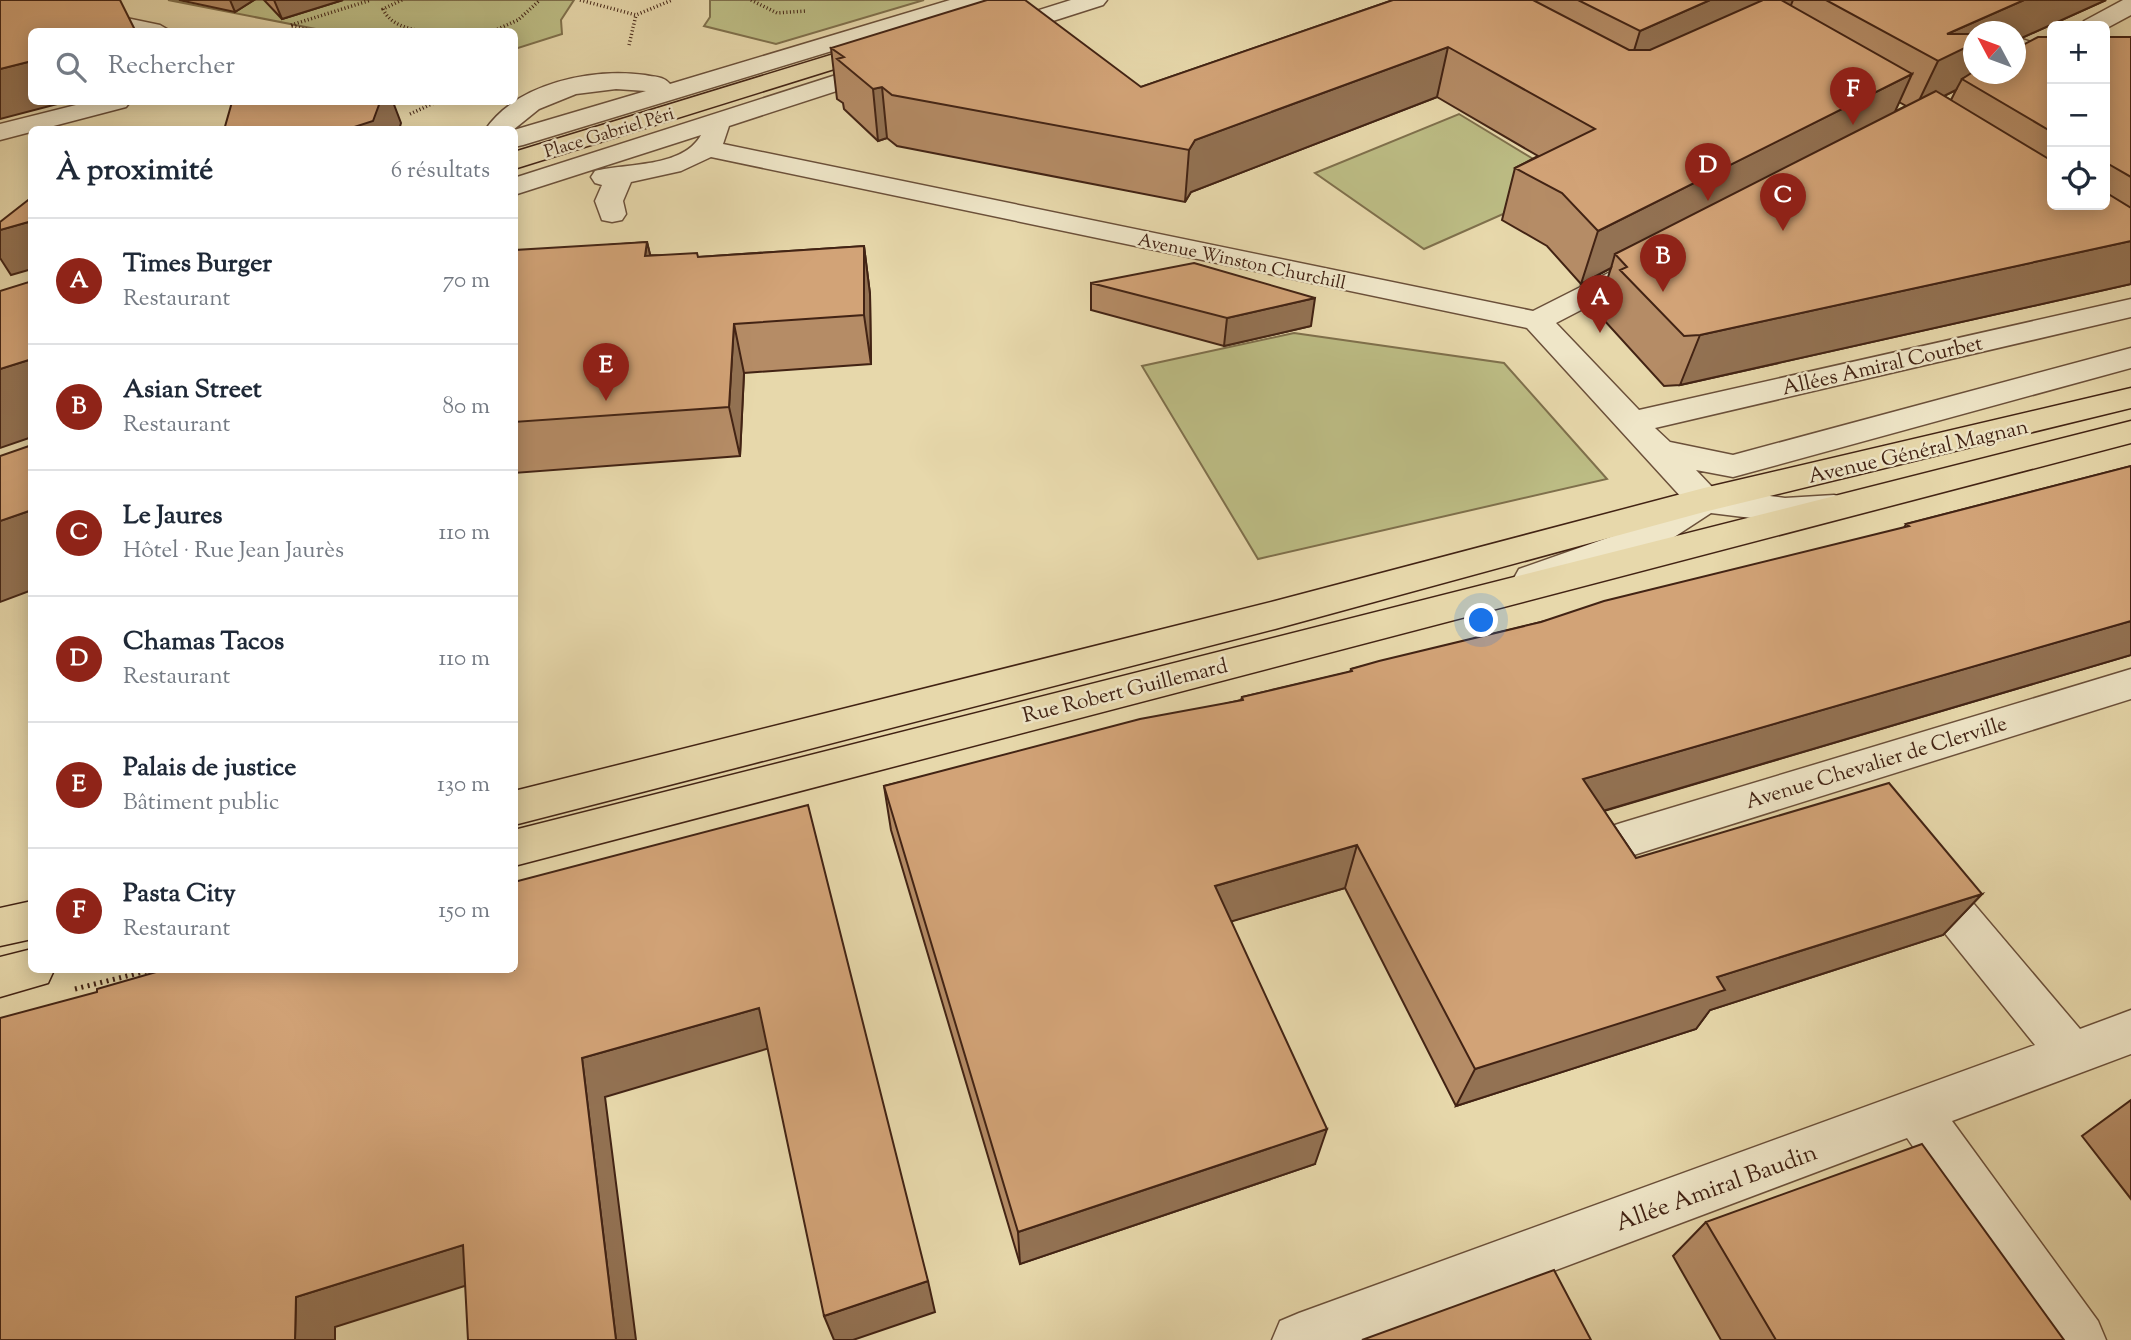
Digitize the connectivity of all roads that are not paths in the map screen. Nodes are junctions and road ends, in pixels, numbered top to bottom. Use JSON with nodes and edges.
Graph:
{"nodes":[{"id":1,"x":6,"y":0,"type":"edge"},
{"id":2,"x":975,"y":0,"type":"edge"},
{"id":3,"x":1031,"y":0,"type":"edge"},
{"id":4,"x":1095,"y":0,"type":"edge"},
{"id":5,"x":2131,"y":5,"type":"edge"},
{"id":6,"x":2102,"y":21,"type":"edge"},
{"id":7,"x":141,"y":28,"type":"edge"},
{"id":8,"x":977,"y":37,"type":"edge"},
{"id":9,"x":2026,"y":47,"type":"edge"},
{"id":10,"x":2047,"y":53,"type":"edge"},
{"id":11,"x":2047,"y":54,"type":"edge"},
{"id":12,"x":912,"y":58,"type":"edge"},
{"id":13,"x":2026,"y":65,"type":"edge"},
{"id":14,"x":678,"y":90,"type":"junction"},
{"id":15,"x":518,"y":102,"type":"edge"},
{"id":16,"x":105,"y":105,"type":"edge"},
{"id":17,"x":511,"y":105,"type":"edge"},
{"id":18,"x":709,"y":112,"type":"junction"},
{"id":19,"x":500,"y":126,"type":"edge"},
{"id":20,"x":0,"y":132,"type":"edge"},
{"id":21,"x":518,"y":138,"type":"edge"},
{"id":22,"x":709,"y":149,"type":"junction"},
{"id":23,"x":518,"y":162,"type":"edge"},
{"id":24,"x":518,"y":165,"type":"edge"},
{"id":25,"x":620,"y":176,"type":"junction"},
{"id":26,"x":546,"y":177,"type":"junction"},
{"id":27,"x":518,"y":186,"type":"edge"},
{"id":28,"x":612,"y":214,"type":"dead end"},
{"id":29,"x":1671,"y":252,"type":"edge"},
{"id":30,"x":2131,"y":308,"type":"edge"},
{"id":31,"x":1537,"y":321,"type":"junction"},
{"id":32,"x":2131,"y":358,"type":"edge"},
{"id":33,"x":2131,"y":398,"type":"edge"},
{"id":34,"x":1633,"y":422,"type":"junction"},
{"id":35,"x":2131,"y":432,"type":"edge"},
{"id":36,"x":1661,"y":452,"type":"junction"},
{"id":37,"x":1704,"y":500,"type":"junction"},
{"id":38,"x":1854,"y":506,"type":"junction"},
{"id":39,"x":1736,"y":535,"type":"joint"},
{"id":40,"x":1455,"y":605,"type":"junction"},
{"id":41,"x":2131,"y":684,"type":"edge"},
{"id":42,"x":518,"y":807,"type":"edge"},
{"id":43,"x":1621,"y":841,"type":"edge"},
{"id":44,"x":518,"y":847,"type":"edge"},
{"id":45,"x":1902,"y":849,"type":"edge"},
{"id":46,"x":28,"y":921,"type":"edge"},
{"id":47,"x":0,"y":927,"type":"edge"},
{"id":48,"x":28,"y":970,"type":"edge"},
{"id":49,"x":0,"y":977,"type":"edge"},
{"id":50,"x":2131,"y":1032,"type":"edge"},
{"id":51,"x":2071,"y":1054,"type":"junction"},
{"id":52,"x":1917,"y":1112,"type":"junction"},
{"id":53,"x":1299,"y":1340,"type":"edge"},
{"id":54,"x":2078,"y":1340,"type":"edge"}],
"edges":[{"from":1,"to":7,"type":"street"},
{"from":2,"to":14,"type":"street"},
{"from":3,"to":18,"type":"main road"},
{"from":4,"to":8,"type":"street"},
{"from":5,"to":6,"type":"street"},
{"from":9,"to":10,"type":"street"},
{"from":11,"to":13,"type":"street"},
{"from":12,"to":18,"type":"street"},
{"from":14,"to":15,"type":"street","name":"Place Gabriel Péri"},
{"from":14,"to":18,"type":"street","name":"Place Gabriel Péri"},
{"from":14,"to":21,"type":"street"},
{"from":16,"to":20,"type":"street"},
{"from":17,"to":19,"type":"street","name":"Place Gabriel Péri"},
{"from":18,"to":22,"type":"street"},
{"from":18,"to":23,"type":"main road","name":"Place Gabriel Péri"},
{"from":18,"to":26,"type":"street"},
{"from":22,"to":25,"type":"street","name":"Place Gabriel Péri"},
{"from":22,"to":31,"type":"street","name":"Avenue Winston Churchill"},
{"from":24,"to":26,"type":"street","name":"Place Gabriel Péri"},
{"from":25,"to":26,"type":"street","name":"Place Gabriel Péri"},
{"from":25,"to":28,"type":"street"},
{"from":26,"to":27,"type":"street"},
{"from":29,"to":31,"type":"street"},
{"from":30,"to":34,"type":"street","name":"Allées Amiral Courbet"},
{"from":31,"to":34,"type":"street"},
{"from":32,"to":36,"type":"street"},
{"from":33,"to":37,"type":"main road","name":"Avenue Général Magnan"},
{"from":34,"to":36,"type":"street"},
{"from":35,"to":38,"type":"main road","name":"Avenue Général Magnan"},
{"from":36,"to":37,"type":"street"},
{"from":37,"to":38,"type":"street"},
{"from":37,"to":40,"type":"street"},
{"from":37,"to":42,"type":"main road","name":"Rue Robert Guillemard"},
{"from":38,"to":39,"type":"main road","name":"Avenue Général Magnan"},
{"from":39,"to":40,"type":"main road","name":"Rue Robert Guillemard"},
{"from":40,"to":44,"type":"main road","name":"Rue Robert Guillemard"},
{"from":41,"to":43,"type":"street","name":"Avenue Chevalier de Clerville"},
{"from":45,"to":51,"type":"street"},
{"from":46,"to":47,"type":"main road"},
{"from":48,"to":49,"type":"main road"},
{"from":50,"to":51,"type":"street","name":"Allée Amiral Baudin"},
{"from":51,"to":52,"type":"street","name":"Allée Amiral Baudin"},
{"from":52,"to":53,"type":"street","name":"Allée Amiral Baudin"},
{"from":52,"to":54,"type":"street"}]}
